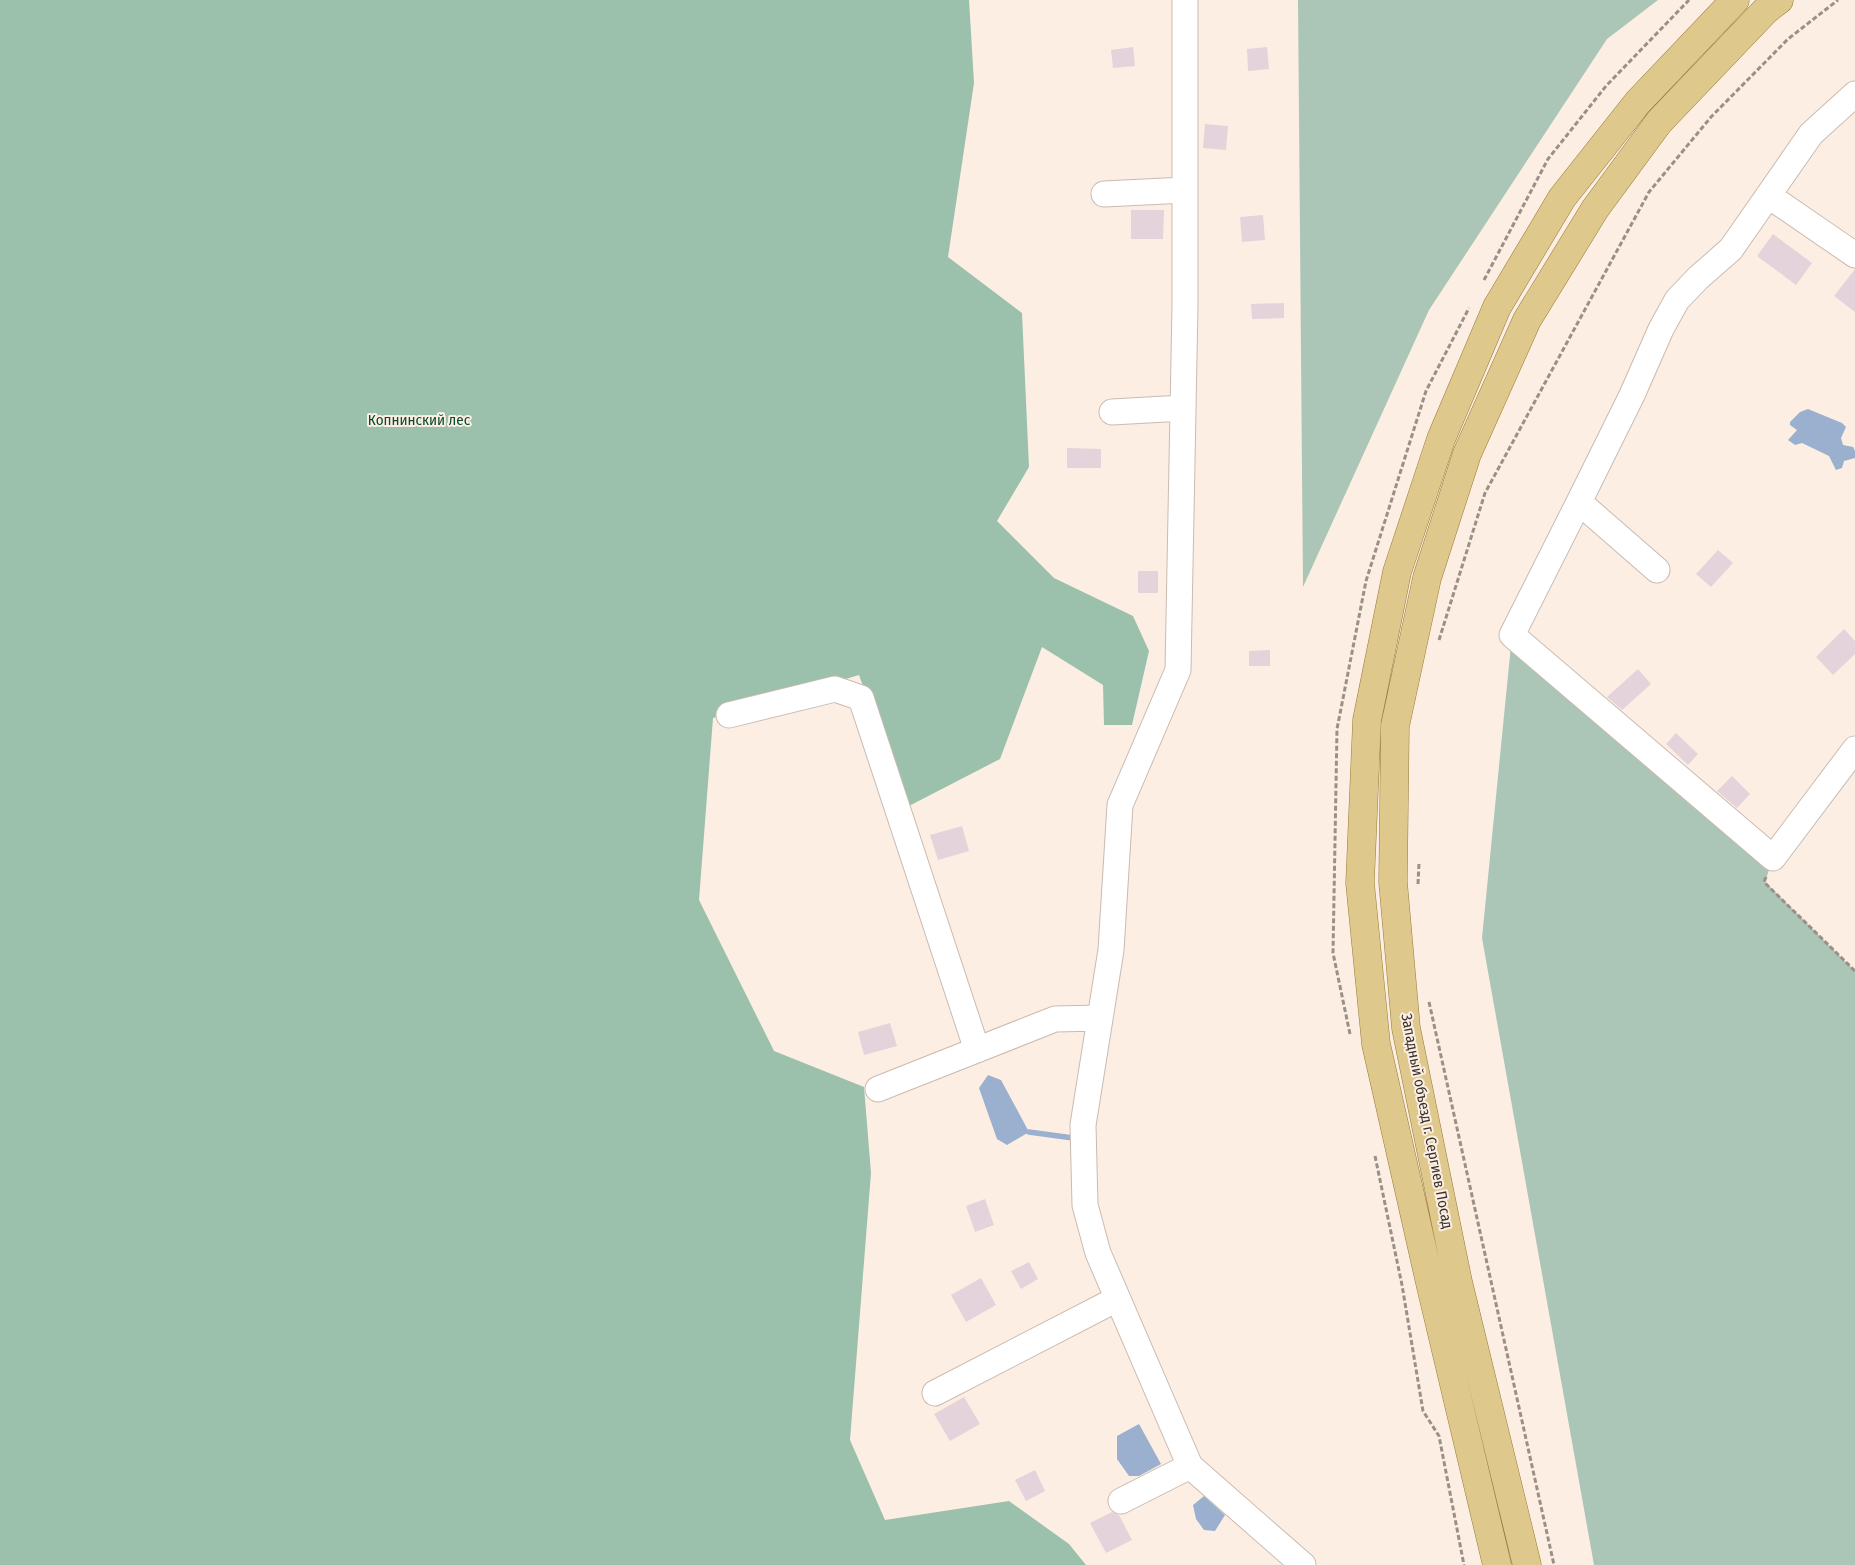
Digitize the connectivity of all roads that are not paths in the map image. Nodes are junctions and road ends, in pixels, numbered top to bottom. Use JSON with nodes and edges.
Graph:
{"nodes":[{"id":1,"x":1185,"y":0,"type":"edge"},
{"id":2,"x":1735,"y":0,"type":"edge"},
{"id":3,"x":1779,"y":0,"type":"edge"},
{"id":4,"x":1855,"y":94,"type":"edge"},
{"id":5,"x":1185,"y":190,"type":"junction"},
{"id":6,"x":1104,"y":194,"type":"dead end"},
{"id":7,"x":1769,"y":196,"type":"junction"},
{"id":8,"x":1855,"y":254,"type":"edge"},
{"id":9,"x":1183,"y":408,"type":"junction"},
{"id":10,"x":1112,"y":412,"type":"dead end"},
{"id":11,"x":1579,"y":502,"type":"junction"},
{"id":12,"x":1658,"y":570,"type":"dead end"},
{"id":13,"x":729,"y":715,"type":"dead end"},
{"id":14,"x":1855,"y":749,"type":"edge"},
{"id":15,"x":1100,"y":1018,"type":"junction"},
{"id":16,"x":977,"y":1050,"type":"junction"},
{"id":17,"x":878,"y":1089,"type":"dead end"},
{"id":18,"x":1117,"y":1299,"type":"junction"},
{"id":19,"x":935,"y":1393,"type":"dead end"},
{"id":20,"x":1190,"y":1466,"type":"junction"},
{"id":21,"x":1121,"y":1501,"type":"dead end"},
{"id":22,"x":1303,"y":1565,"type":"edge"},
{"id":23,"x":1497,"y":1565,"type":"edge"},
{"id":24,"x":1526,"y":1565,"type":"edge"}],
"edges":[{"from":1,"to":5,"type":"street"},
{"from":2,"to":23,"type":"main road","name":"Западный объезд г. Сергиев Посад"},
{"from":3,"to":24,"type":"main road","name":"Западный объезд г. Сергиев Посад"},
{"from":4,"to":7,"type":"street"},
{"from":5,"to":6,"type":"street"},
{"from":5,"to":9,"type":"street"},
{"from":7,"to":8,"type":"street"},
{"from":7,"to":11,"type":"street"},
{"from":9,"to":10,"type":"street"},
{"from":9,"to":15,"type":"street"},
{"from":11,"to":12,"type":"street"},
{"from":11,"to":14,"type":"street"},
{"from":13,"to":16,"type":"street"},
{"from":15,"to":16,"type":"street"},
{"from":15,"to":18,"type":"street"},
{"from":16,"to":17,"type":"street"},
{"from":18,"to":19,"type":"street"},
{"from":18,"to":20,"type":"street"},
{"from":20,"to":21,"type":"street"},
{"from":20,"to":22,"type":"street"}]}
